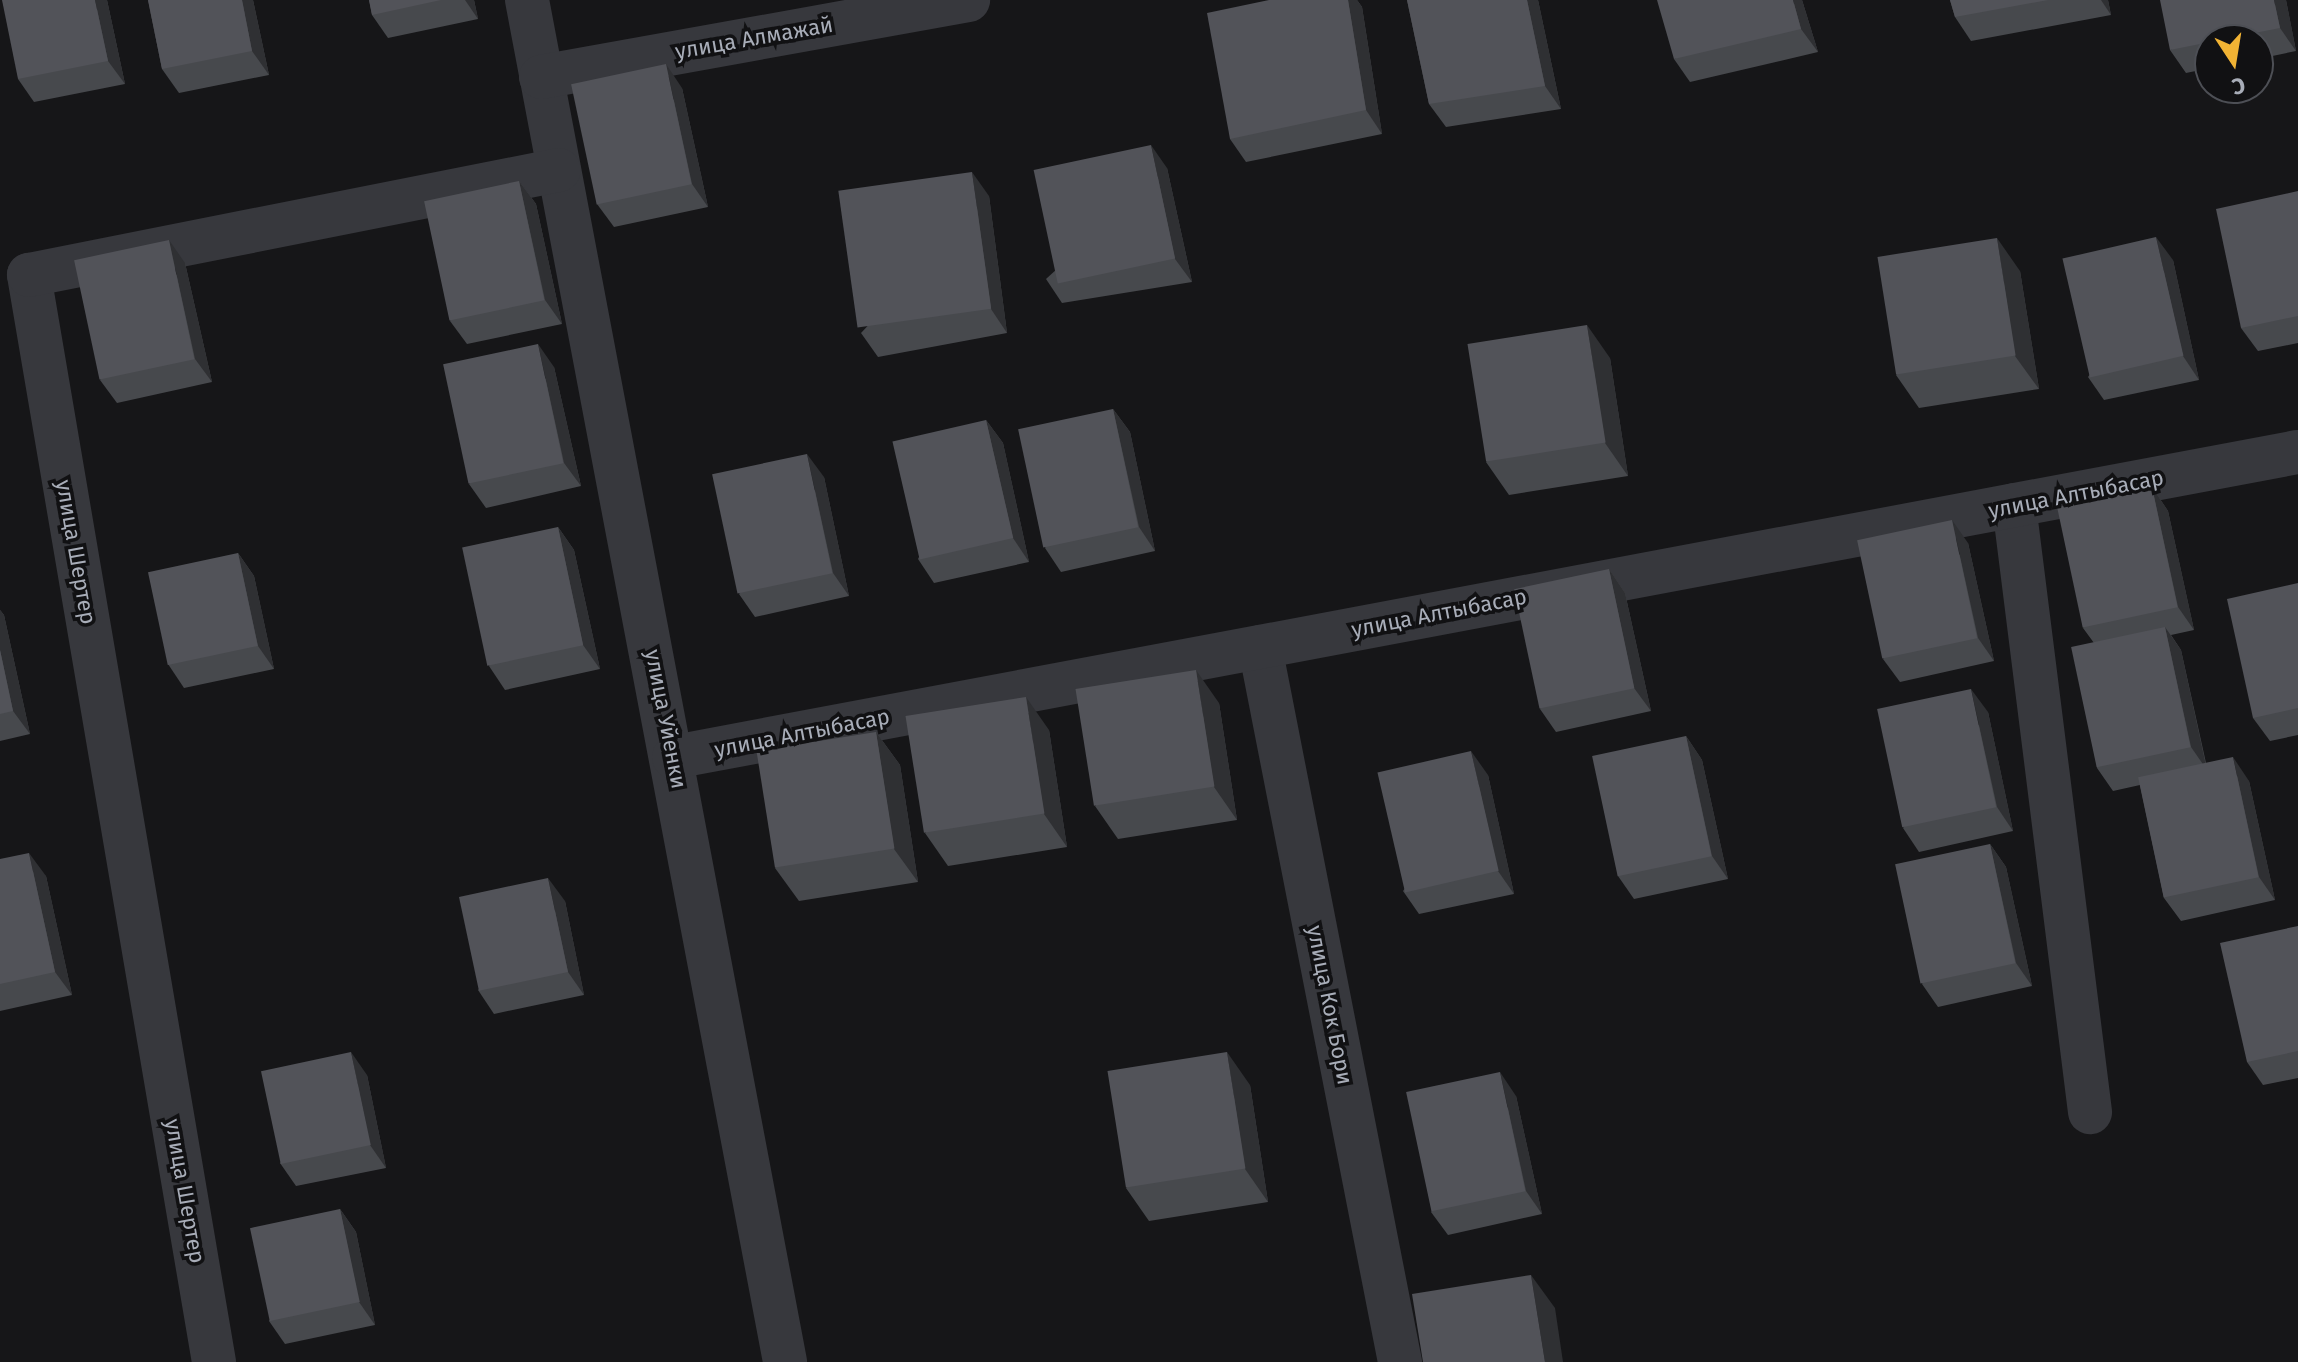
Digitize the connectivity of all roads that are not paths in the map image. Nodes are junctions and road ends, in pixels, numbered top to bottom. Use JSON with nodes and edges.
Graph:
{"nodes":[{"id":1,"x":527,"y":0,"type":"edge"},
{"id":2,"x":968,"y":0,"type":"edge"},
{"id":3,"x":541,"y":77,"type":"junction"},
{"id":4,"x":559,"y":170,"type":"junction"},
{"id":5,"x":2298,"y":452,"type":"edge"},
{"id":6,"x":2014,"y":505,"type":"junction"},
{"id":7,"x":1260,"y":647,"type":"junction"},
{"id":8,"x":674,"y":757,"type":"junction"},
{"id":9,"x":2090,"y":1112,"type":"dead end"},
{"id":10,"x":214,"y":1362,"type":"edge"},
{"id":11,"x":785,"y":1362,"type":"edge"},
{"id":12,"x":1400,"y":1362,"type":"edge"}],
"edges":[{"from":1,"to":3,"type":"street","name":"улица Уйенки"},
{"from":2,"to":3,"type":"street","name":"улица Алмажай"},
{"from":3,"to":4,"type":"street","name":"улица Уйенки"},
{"from":4,"to":8,"type":"street","name":"улица Уйенки"},
{"from":4,"to":10,"type":"street","name":"улица Шертер"},
{"from":5,"to":6,"type":"street","name":"улица Алтыбасар"},
{"from":6,"to":7,"type":"street","name":"улица Алтыбасар"},
{"from":6,"to":9,"type":"street"},
{"from":7,"to":8,"type":"street","name":"улица Алтыбасар"},
{"from":7,"to":12,"type":"street","name":"улица Кок Бори"},
{"from":8,"to":11,"type":"street","name":"улица Уйенки"}]}
